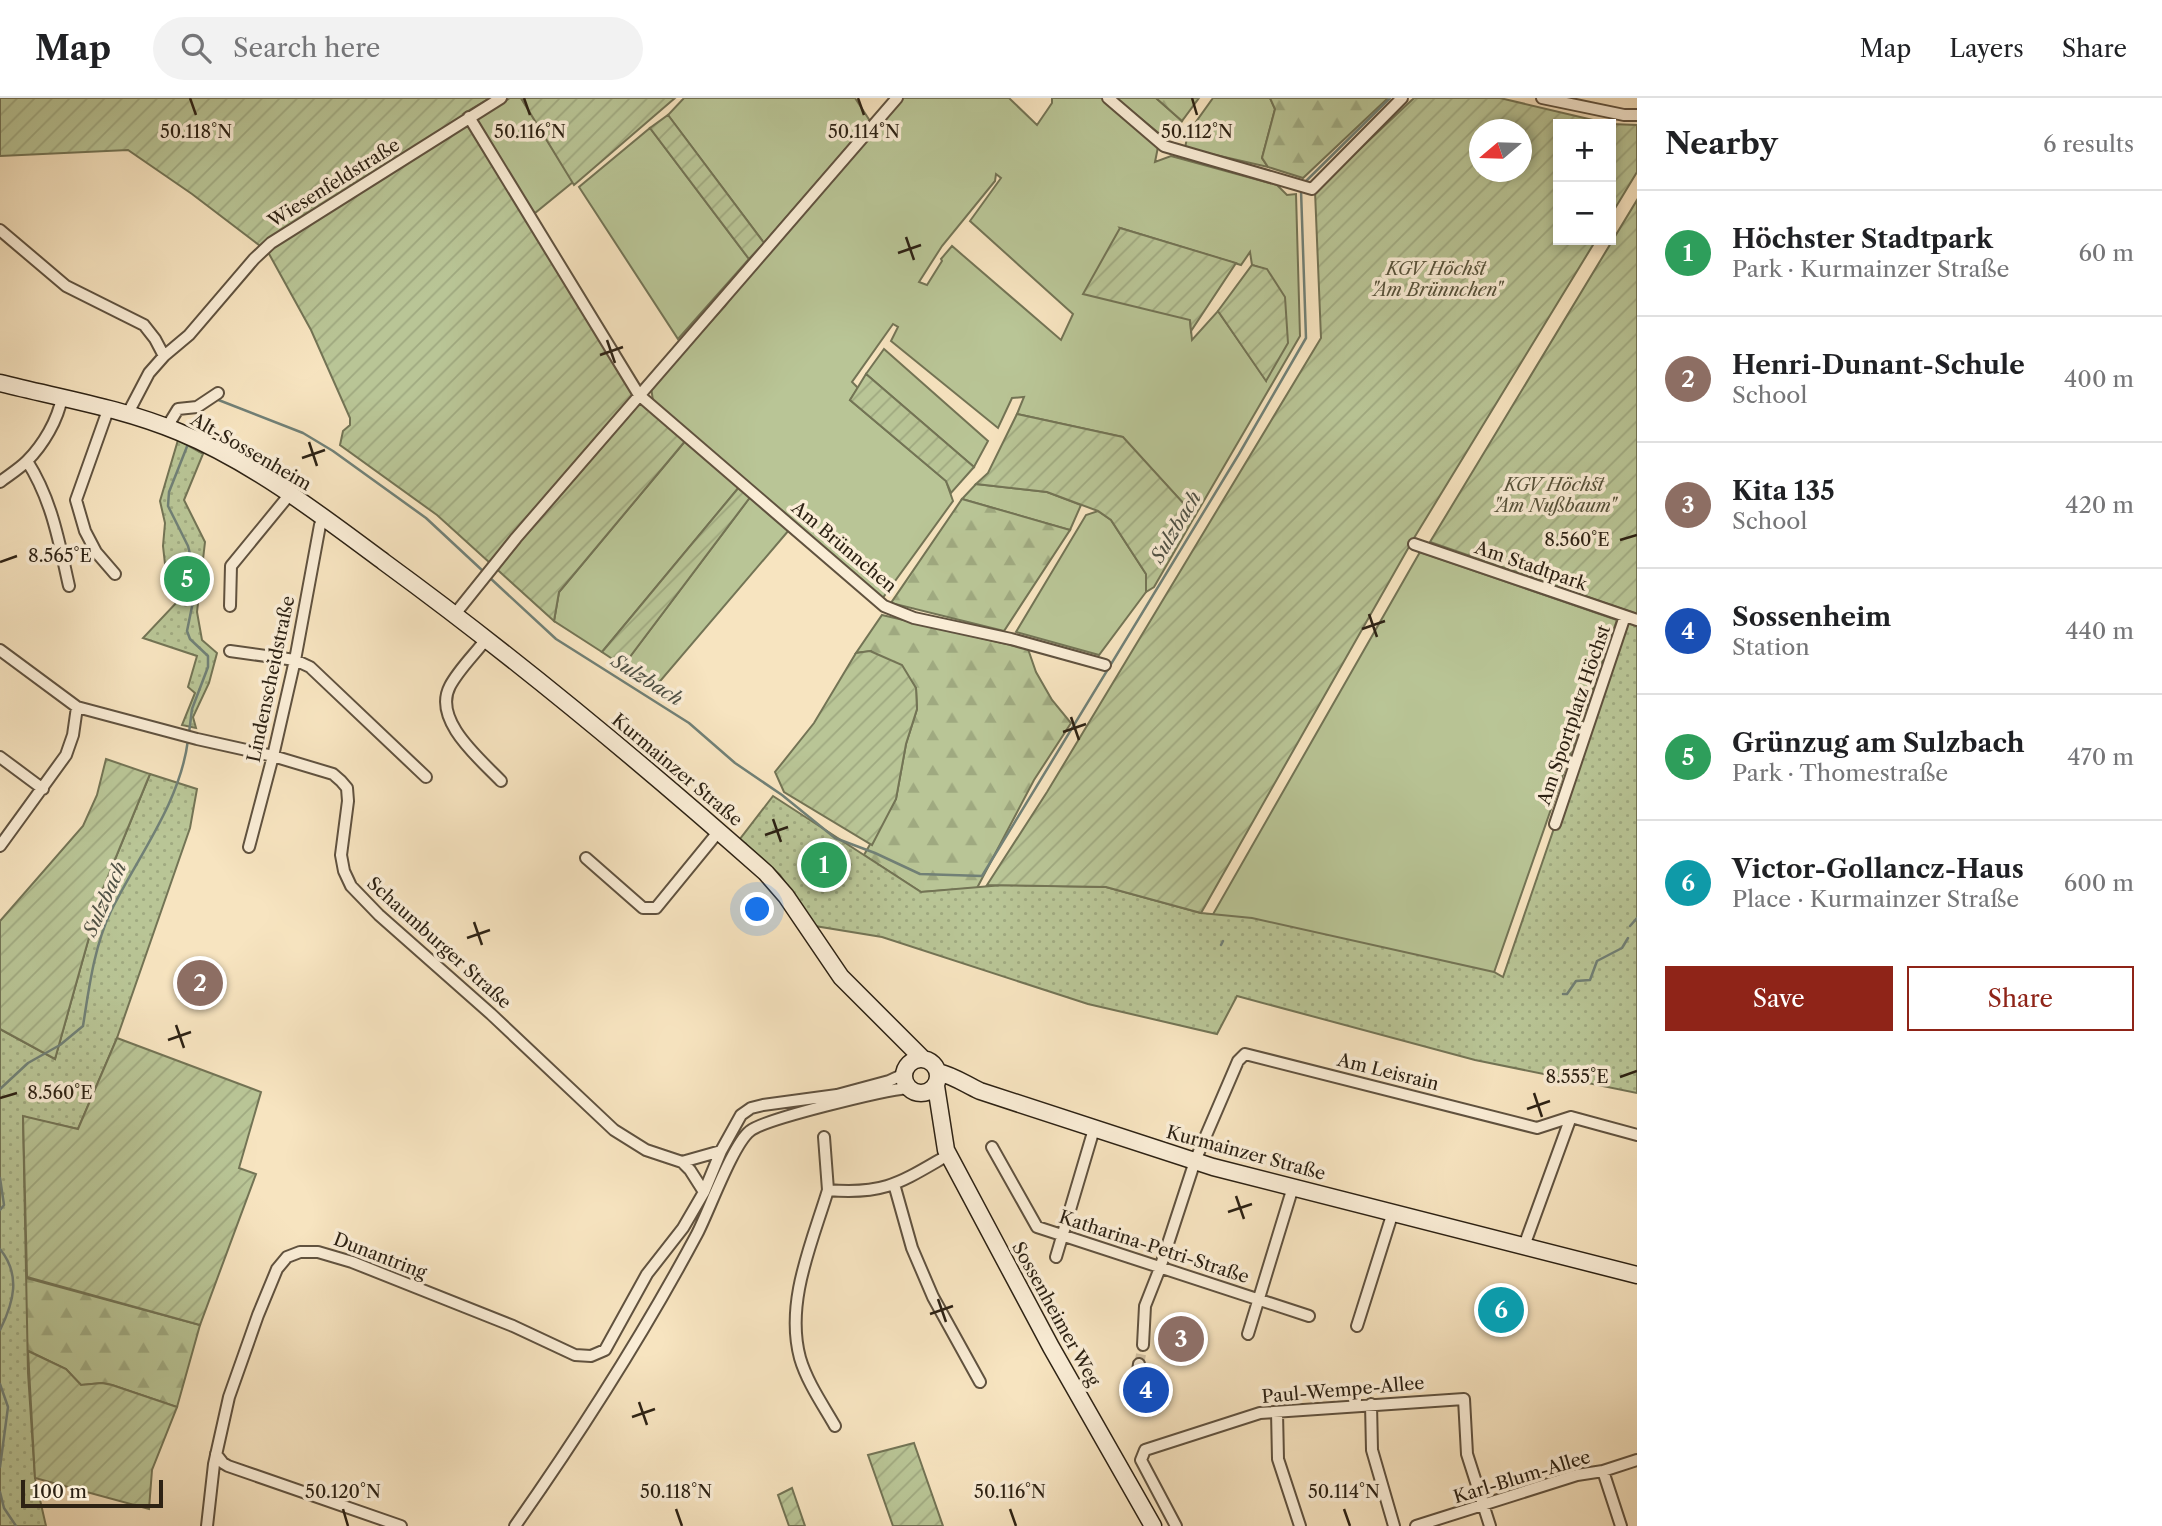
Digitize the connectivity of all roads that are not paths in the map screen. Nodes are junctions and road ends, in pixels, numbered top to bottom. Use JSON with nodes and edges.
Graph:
{"nodes":[{"id":1,"x":501,"y":98,"type":"edge"},
{"id":2,"x":897,"y":98,"type":"edge"},
{"id":3,"x":1108,"y":98,"type":"edge"},
{"id":4,"x":1402,"y":98,"type":"edge"},
{"id":5,"x":1542,"y":98,"type":"edge"},
{"id":6,"x":1637,"y":114,"type":"edge"},
{"id":7,"x":469,"y":117,"type":"junction"},
{"id":8,"x":0,"y":230,"type":"edge"},
{"id":9,"x":164,"y":356,"type":"junction"},
{"id":10,"x":0,"y":383,"type":"edge"},
{"id":11,"x":218,"y":393,"type":"dead end"},
{"id":12,"x":639,"y":395,"type":"junction"},
{"id":13,"x":62,"y":397,"type":"junction"},
{"id":14,"x":108,"y":410,"type":"junction"},
{"id":15,"x":127,"y":415,"type":"junction"},
{"id":16,"x":174,"y":430,"type":"junction"},
{"id":17,"x":27,"y":461,"type":"junction"},
{"id":18,"x":0,"y":482,"type":"edge"},
{"id":19,"x":290,"y":494,"type":"junction"},
{"id":20,"x":325,"y":519,"type":"junction"},
{"id":21,"x":1414,"y":544,"type":"dead end"},
{"id":22,"x":115,"y":574,"type":"dead end"},
{"id":23,"x":69,"y":586,"type":"dead end"},
{"id":24,"x":230,"y":606,"type":"dead end"},
{"id":25,"x":455,"y":614,"type":"junction"},
{"id":26,"x":1625,"y":616,"type":"junction"},
{"id":27,"x":1637,"y":620,"type":"edge"},
{"id":28,"x":487,"y":638,"type":"junction"},
{"id":29,"x":0,"y":650,"type":"edge"},
{"id":30,"x":230,"y":651,"type":"dead end"},
{"id":31,"x":295,"y":660,"type":"junction"},
{"id":32,"x":1105,"y":665,"type":"dead end"},
{"id":33,"x":77,"y":707,"type":"junction"},
{"id":34,"x":273,"y":755,"type":"junction"},
{"id":35,"x":0,"y":757,"type":"edge"},
{"id":36,"x":426,"y":777,"type":"dead end"},
{"id":37,"x":501,"y":781,"type":"dead end"},
{"id":38,"x":43,"y":789,"type":"junction"},
{"id":39,"x":1555,"y":824,"type":"dead end"},
{"id":40,"x":719,"y":831,"type":"junction"},
{"id":41,"x":0,"y":846,"type":"edge"},
{"id":42,"x":249,"y":847,"type":"dead end"},
{"id":43,"x":586,"y":858,"type":"dead end"},
{"id":44,"x":912,"y":1075,"type":"junction"},
{"id":45,"x":937,"y":1081,"type":"junction"},
{"id":46,"x":965,"y":1085,"type":"junction"},
{"id":47,"x":779,"y":1102,"type":"junction"},
{"id":48,"x":825,"y":1102,"type":"junction"},
{"id":49,"x":761,"y":1105,"type":"junction"},
{"id":50,"x":939,"y":1110,"type":"junction"},
{"id":51,"x":788,"y":1117,"type":"junction"},
{"id":52,"x":1571,"y":1117,"type":"junction"},
{"id":53,"x":769,"y":1121,"type":"junction"},
{"id":54,"x":1094,"y":1129,"type":"junction"},
{"id":55,"x":1637,"y":1135,"type":"edge"},
{"id":56,"x":824,"y":1138,"type":"dead end"},
{"id":57,"x":992,"y":1147,"type":"dead end"},
{"id":58,"x":721,"y":1151,"type":"junction"},
{"id":59,"x":948,"y":1155,"type":"junction"},
{"id":60,"x":1195,"y":1161,"type":"junction"},
{"id":61,"x":682,"y":1162,"type":"junction"},
{"id":62,"x":894,"y":1185,"type":"junction"},
{"id":63,"x":1293,"y":1186,"type":"junction"},
{"id":64,"x":828,"y":1190,"type":"junction"},
{"id":65,"x":704,"y":1192,"type":"junction"},
{"id":66,"x":1393,"y":1213,"type":"junction"},
{"id":67,"x":1062,"y":1235,"type":"junction"},
{"id":68,"x":1524,"y":1246,"type":"junction"},
{"id":69,"x":1056,"y":1257,"type":"dead end"},
{"id":70,"x":1160,"y":1268,"type":"junction"},
{"id":71,"x":1637,"y":1275,"type":"edge"},
{"id":72,"x":1259,"y":1299,"type":"junction"},
{"id":73,"x":625,"y":1314,"type":"junction"},
{"id":74,"x":1309,"y":1316,"type":"dead end"},
{"id":75,"x":646,"y":1323,"type":"junction"},
{"id":76,"x":1357,"y":1326,"type":"dead end"},
{"id":77,"x":1248,"y":1334,"type":"dead end"},
{"id":78,"x":1143,"y":1345,"type":"tunnel mouth"},
{"id":79,"x":605,"y":1350,"type":"junction"},
{"id":80,"x":623,"y":1364,"type":"junction"},
{"id":81,"x":979,"y":1382,"type":"dead end"},
{"id":82,"x":1371,"y":1404,"type":"junction"},
{"id":83,"x":1277,"y":1412,"type":"junction"},
{"id":84,"x":835,"y":1426,"type":"dead end"},
{"id":85,"x":216,"y":1454,"type":"junction"},
{"id":86,"x":1637,"y":1460,"type":"edge"},
{"id":87,"x":1602,"y":1471,"type":"junction"},
{"id":88,"x":1484,"y":1506,"type":"junction"},
{"id":89,"x":1167,"y":1509,"type":"junction"},
{"id":90,"x":1150,"y":1520,"type":"edge"},
{"id":91,"x":207,"y":1526,"type":"edge"},
{"id":92,"x":401,"y":1526,"type":"edge"},
{"id":93,"x":515,"y":1526,"type":"edge"},
{"id":94,"x":1175,"y":1526,"type":"edge"},
{"id":95,"x":1300,"y":1526,"type":"edge"},
{"id":96,"x":1394,"y":1526,"type":"edge"},
{"id":97,"x":1416,"y":1526,"type":"edge"},
{"id":98,"x":1490,"y":1526,"type":"edge"},
{"id":99,"x":1621,"y":1526,"type":"edge"}],
"edges":[{"from":1,"to":7,"type":"street","name":"Wiesenfeldstraße"},
{"from":2,"to":12,"type":"street"},
{"from":3,"to":4,"type":"street"},
{"from":5,"to":6,"type":"street"},
{"from":7,"to":9,"type":"street","name":"Wiesenfeldstraße"},
{"from":7,"to":12,"type":"street","name":"Am Brünnchen"},
{"from":8,"to":9,"type":"street"},
{"from":9,"to":15,"type":"street","name":"Wiesenfeldstraße"},
{"from":10,"to":13,"type":"main road","name":"Alt-Sossenheim"},
{"from":11,"to":16,"type":"street"},
{"from":12,"to":25,"type":"street"},
{"from":12,"to":32,"type":"street","name":"Am Brünnchen"},
{"from":13,"to":14,"type":"main road","name":"Alt-Sossenheim"},
{"from":13,"to":17,"type":"street"},
{"from":14,"to":15,"type":"main road","name":"Alt-Sossenheim"},
{"from":14,"to":22,"type":"street"},
{"from":15,"to":16,"type":"main road","name":"Alt-Sossenheim"},
{"from":16,"to":19,"type":"main road","name":"Alt-Sossenheim"},
{"from":17,"to":18,"type":"street"},
{"from":17,"to":23,"type":"street"},
{"from":19,"to":20,"type":"main road","name":"Alt-Sossenheim"},
{"from":19,"to":24,"type":"street"},
{"from":20,"to":25,"type":"main road","name":"Alt-Sossenheim"},
{"from":20,"to":31,"type":"street","name":"Lindenscheidstraße"},
{"from":21,"to":26,"type":"street","name":"Am Stadtpark"},
{"from":25,"to":28,"type":"main road","name":"Kurmainzer Straße"},
{"from":26,"to":27,"type":"street","name":"Am Stadtpark"},
{"from":26,"to":39,"type":"street","name":"Am Sportplatz Höchst"},
{"from":28,"to":37,"type":"street"},
{"from":28,"to":40,"type":"main road","name":"Kurmainzer Straße"},
{"from":29,"to":33,"type":"street","name":"Schaumburger Straße"},
{"from":30,"to":31,"type":"street"},
{"from":31,"to":34,"type":"street","name":"Lindenscheidstraße"},
{"from":31,"to":36,"type":"street"},
{"from":33,"to":34,"type":"street","name":"Schaumburger Straße"},
{"from":33,"to":38,"type":"street"},
{"from":34,"to":42,"type":"street","name":"Lindenscheidstraße"},
{"from":34,"to":61,"type":"street","name":"Schaumburger Straße"},
{"from":35,"to":38,"type":"street"},
{"from":38,"to":41,"type":"street"},
{"from":40,"to":43,"type":"street"},
{"from":40,"to":44,"type":"main road","name":"Kurmainzer Straße"},
{"from":44,"to":45,"type":"main road"},
{"from":44,"to":45,"type":"main road","name":"Kurmainzer Straße"},
{"from":44,"to":48,"type":"street"},
{"from":44,"to":50,"type":"main road"},
{"from":45,"to":46,"type":"main road","name":"Kurmainzer Straße"},
{"from":45,"to":50,"type":"main road","name":"Sossenheimer Weg"},
{"from":46,"to":50,"type":"main road"},
{"from":46,"to":54,"type":"main road","name":"Kurmainzer Straße"},
{"from":47,"to":48,"type":"street"},
{"from":47,"to":49,"type":"street"},
{"from":47,"to":51,"type":"street"},
{"from":48,"to":51,"type":"street"},
{"from":49,"to":53,"type":"street"},
{"from":49,"to":58,"type":"street"},
{"from":50,"to":59,"type":"main road","name":"Sossenheimer Weg"},
{"from":51,"to":53,"type":"street"},
{"from":52,"to":55,"type":"street"},
{"from":52,"to":60,"type":"street","name":"Am Leisrain"},
{"from":52,"to":68,"type":"street"},
{"from":53,"to":75,"type":"street"},
{"from":54,"to":60,"type":"main road","name":"Kurmainzer Straße"},
{"from":54,"to":67,"type":"street"},
{"from":56,"to":64,"type":"street"},
{"from":57,"to":67,"type":"street","name":"Katharina-Petri-Straße"},
{"from":58,"to":61,"type":"street"},
{"from":58,"to":65,"type":"street"},
{"from":59,"to":62,"type":"street"},
{"from":59,"to":90,"type":"main road","name":"Sossenheimer Weg"},
{"from":60,"to":63,"type":"main road","name":"Kurmainzer Straße"},
{"from":60,"to":70,"type":"street"},
{"from":61,"to":65,"type":"street"},
{"from":62,"to":64,"type":"street"},
{"from":62,"to":81,"type":"street"},
{"from":63,"to":66,"type":"main road","name":"Kurmainzer Straße"},
{"from":63,"to":72,"type":"street"},
{"from":64,"to":84,"type":"street"},
{"from":65,"to":73,"type":"street"},
{"from":66,"to":68,"type":"main road","name":"Kurmainzer Straße"},
{"from":66,"to":76,"type":"street"},
{"from":67,"to":69,"type":"street"},
{"from":67,"to":70,"type":"street","name":"Katharina-Petri-Straße"},
{"from":68,"to":71,"type":"main road","name":"Kurmainzer Straße"},
{"from":70,"to":72,"type":"street","name":"Katharina-Petri-Straße"},
{"from":70,"to":78,"type":"street"},
{"from":72,"to":74,"type":"street","name":"Katharina-Petri-Straße"},
{"from":72,"to":77,"type":"street"},
{"from":73,"to":75,"type":"street"},
{"from":73,"to":79,"type":"street"},
{"from":75,"to":80,"type":"street"},
{"from":79,"to":80,"type":"street"},
{"from":79,"to":85,"type":"street","name":"Dunantring"},
{"from":80,"to":93,"type":"street"},
{"from":82,"to":83,"type":"street","name":"Paul-Wempe-Allee"},
{"from":82,"to":88,"type":"street","name":"Paul-Wempe-Allee"},
{"from":82,"to":96,"type":"street"},
{"from":83,"to":89,"type":"street","name":"Paul-Wempe-Allee"},
{"from":83,"to":95,"type":"street"},
{"from":85,"to":91,"type":"street","name":"Dunantring"},
{"from":85,"to":92,"type":"street"},
{"from":86,"to":87,"type":"street","name":"Karl-Blum-Allee"},
{"from":87,"to":88,"type":"street","name":"Karl-Blum-Allee"},
{"from":87,"to":99,"type":"street"},
{"from":88,"to":97,"type":"street","name":"Karl-Blum-Allee"},
{"from":88,"to":98,"type":"street"},
{"from":89,"to":90,"type":"street"},
{"from":89,"to":94,"type":"street"}]}
